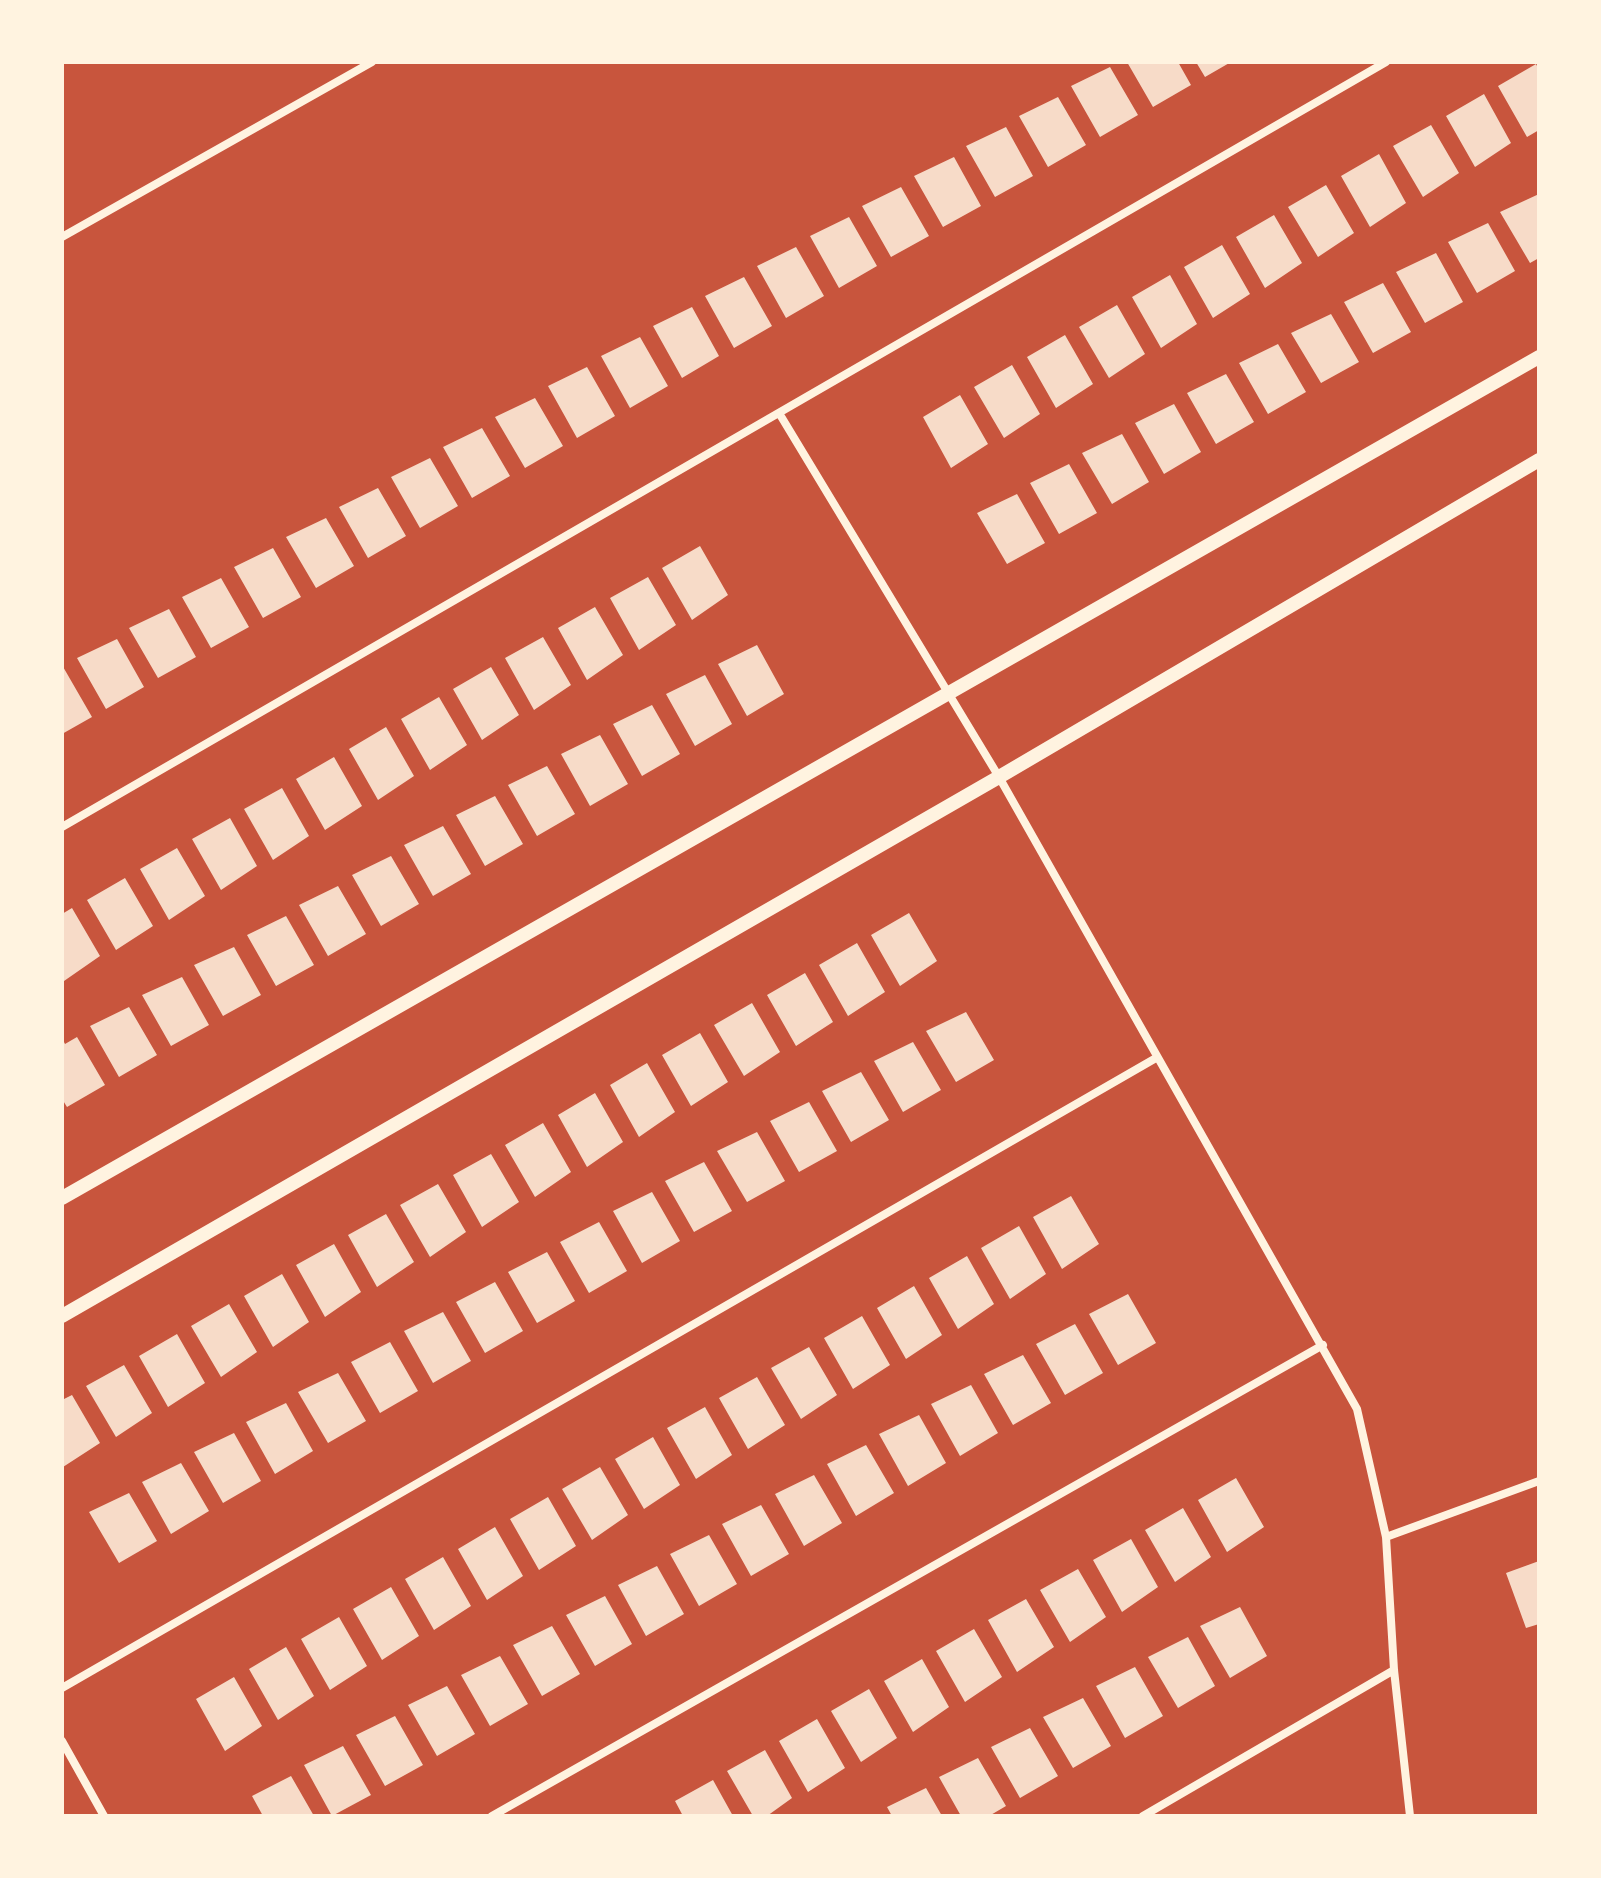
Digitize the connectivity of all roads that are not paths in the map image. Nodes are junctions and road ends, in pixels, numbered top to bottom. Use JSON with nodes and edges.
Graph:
{"nodes":[{"id":1,"x":372,"y":62,"type":"edge"},
{"id":2,"x":1386,"y":62,"type":"edge"},
{"id":3,"x":62,"y":237,"type":"edge"},
{"id":4,"x":1539,"y":357,"type":"edge"},
{"id":5,"x":779,"y":413,"type":"junction"},
{"id":6,"x":1539,"y":460,"type":"edge"},
{"id":7,"x":949,"y":692,"type":"junction"},
{"id":8,"x":999,"y":777,"type":"junction"},
{"id":9,"x":62,"y":827,"type":"edge"},
{"id":10,"x":1156,"y":1058,"type":"junction"},
{"id":11,"x":62,"y":1198,"type":"edge"},
{"id":12,"x":62,"y":1316,"type":"edge"},
{"id":13,"x":1323,"y":1345,"type":"junction"},
{"id":14,"x":1539,"y":1481,"type":"edge"},
{"id":15,"x":1386,"y":1537,"type":"junction"},
{"id":16,"x":1394,"y":1670,"type":"junction"},
{"id":17,"x":62,"y":1688,"type":"edge"},
{"id":18,"x":62,"y":1741,"type":"edge"},
{"id":19,"x":104,"y":1816,"type":"edge"},
{"id":20,"x":492,"y":1816,"type":"edge"},
{"id":21,"x":1143,"y":1816,"type":"edge"},
{"id":22,"x":1410,"y":1816,"type":"edge"}],
"edges":[{"from":1,"to":3,"type":"street"},
{"from":2,"to":5,"type":"street"},
{"from":4,"to":7,"type":"street"},
{"from":5,"to":7,"type":"street"},
{"from":5,"to":9,"type":"street"},
{"from":6,"to":8,"type":"street"},
{"from":7,"to":8,"type":"street"},
{"from":7,"to":11,"type":"street"},
{"from":8,"to":10,"type":"street"},
{"from":8,"to":12,"type":"street"},
{"from":10,"to":13,"type":"street"},
{"from":10,"to":17,"type":"street"},
{"from":13,"to":15,"type":"street"},
{"from":13,"to":20,"type":"street"},
{"from":14,"to":15,"type":"street"},
{"from":15,"to":16,"type":"street"},
{"from":16,"to":21,"type":"street"},
{"from":16,"to":22,"type":"street"},
{"from":18,"to":19,"type":"street"}]}
